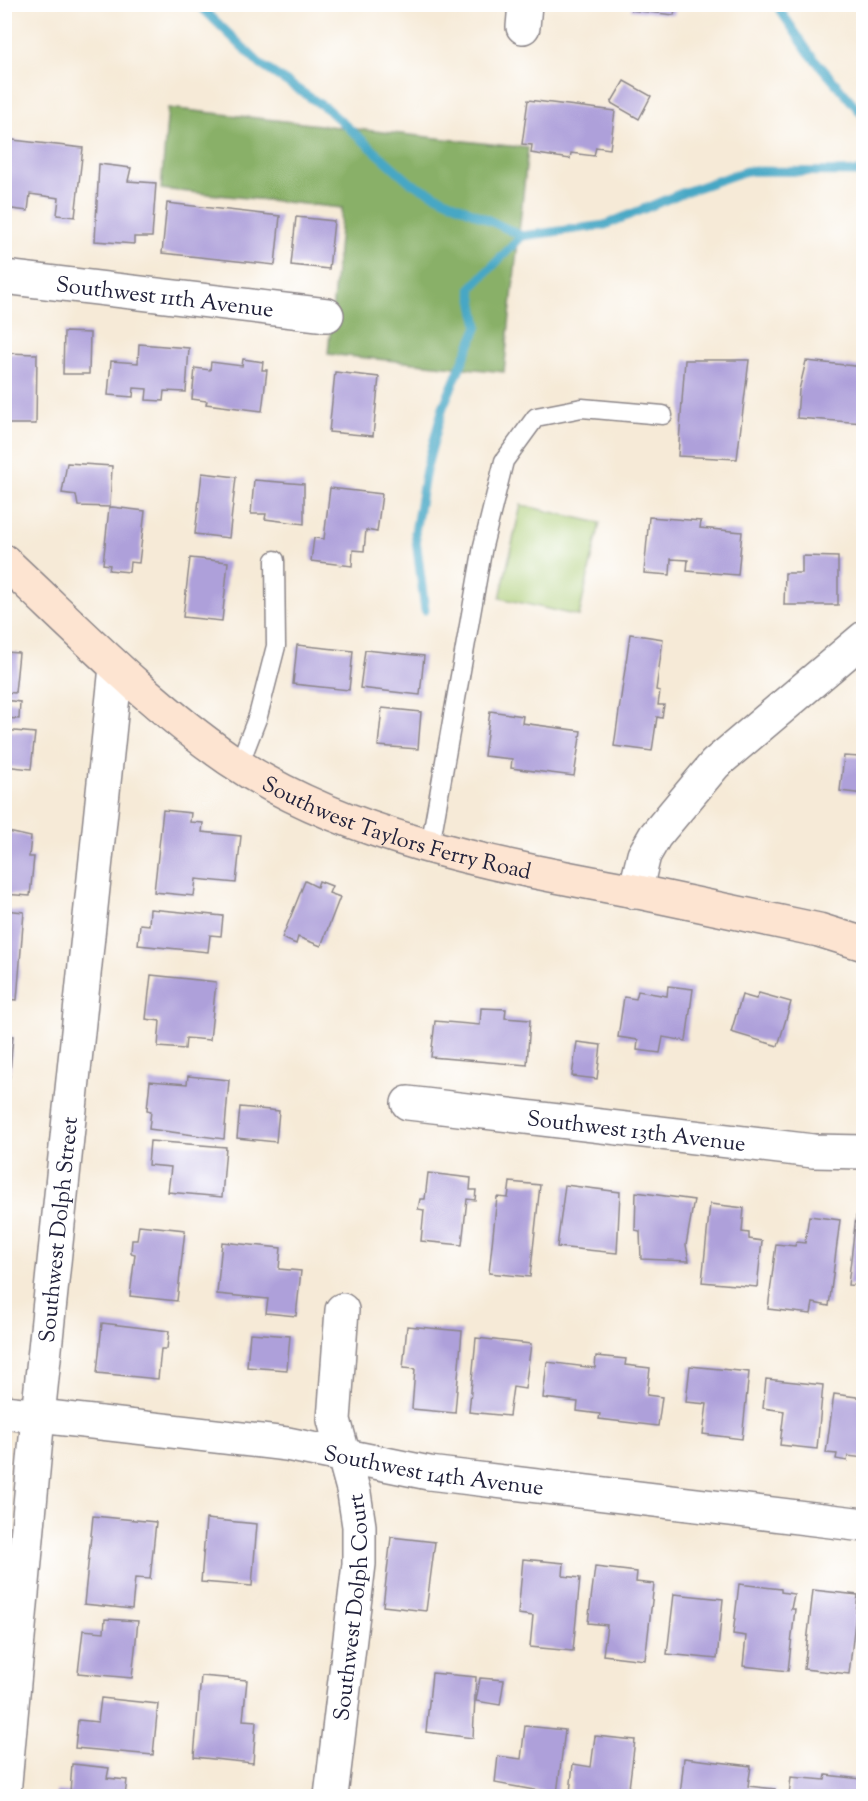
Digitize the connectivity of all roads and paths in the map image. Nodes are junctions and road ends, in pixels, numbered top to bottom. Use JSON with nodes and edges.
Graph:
{"nodes":[{"id":1,"x":4,"y":278,"type":"edge"},
{"id":2,"x":327,"y":315,"type":"dead end"},
{"id":3,"x":663,"y":415,"type":"dead end"},
{"id":4,"x":275,"y":560,"type":"dead end"},
{"id":5,"x":4,"y":561,"type":"edge"},
{"id":6,"x":864,"y":638,"type":"edge"},
{"id":7,"x":116,"y":667,"type":"junction"},
{"id":8,"x":239,"y":765,"type":"junction"},
{"id":9,"x":430,"y":846,"type":"junction"},
{"id":10,"x":635,"y":892,"type":"junction"},
{"id":11,"x":864,"y":944,"type":"edge"},
{"id":12,"x":408,"y":1103,"type":"dead end"},
{"id":13,"x":864,"y":1152,"type":"edge"},
{"id":14,"x":342,"y":1310,"type":"dead end"},
{"id":15,"x":4,"y":1412,"type":"edge"},
{"id":16,"x":38,"y":1416,"type":"junction"},
{"id":17,"x":344,"y":1457,"type":"junction"},
{"id":18,"x":864,"y":1526,"type":"edge"},
{"id":19,"x":4,"y":1794,"type":"edge"},
{"id":20,"x":331,"y":1797,"type":"edge"}],
"edges":[{"from":1,"to":2,"type":"street","name":"Southwest 11th Avenue"},
{"from":3,"to":9,"type":"lane"},
{"from":4,"to":8,"type":"lane"},
{"from":5,"to":7,"type":"street","name":"Southwest Taylors Ferry Road"},
{"from":6,"to":10,"type":"street"},
{"from":7,"to":8,"type":"street","name":"Southwest Taylors Ferry Road"},
{"from":7,"to":16,"type":"street","name":"Southwest Dolph Street"},
{"from":8,"to":9,"type":"street","name":"Southwest Taylors Ferry Road"},
{"from":9,"to":10,"type":"street","name":"Southwest Taylors Ferry Road"},
{"from":10,"to":11,"type":"street","name":"Southwest Taylors Ferry Road"},
{"from":12,"to":13,"type":"street","name":"Southwest 13th Avenue"},
{"from":14,"to":17,"type":"street","name":"Southwest Dolph Court"},
{"from":15,"to":16,"type":"street","name":"Southwest 14th Avenue"},
{"from":16,"to":17,"type":"street","name":"Southwest 14th Avenue"},
{"from":16,"to":19,"type":"street","name":"Southwest Dolph Street"},
{"from":17,"to":18,"type":"street","name":"Southwest 14th Avenue"},
{"from":17,"to":20,"type":"street","name":"Southwest Dolph Court"}]}
